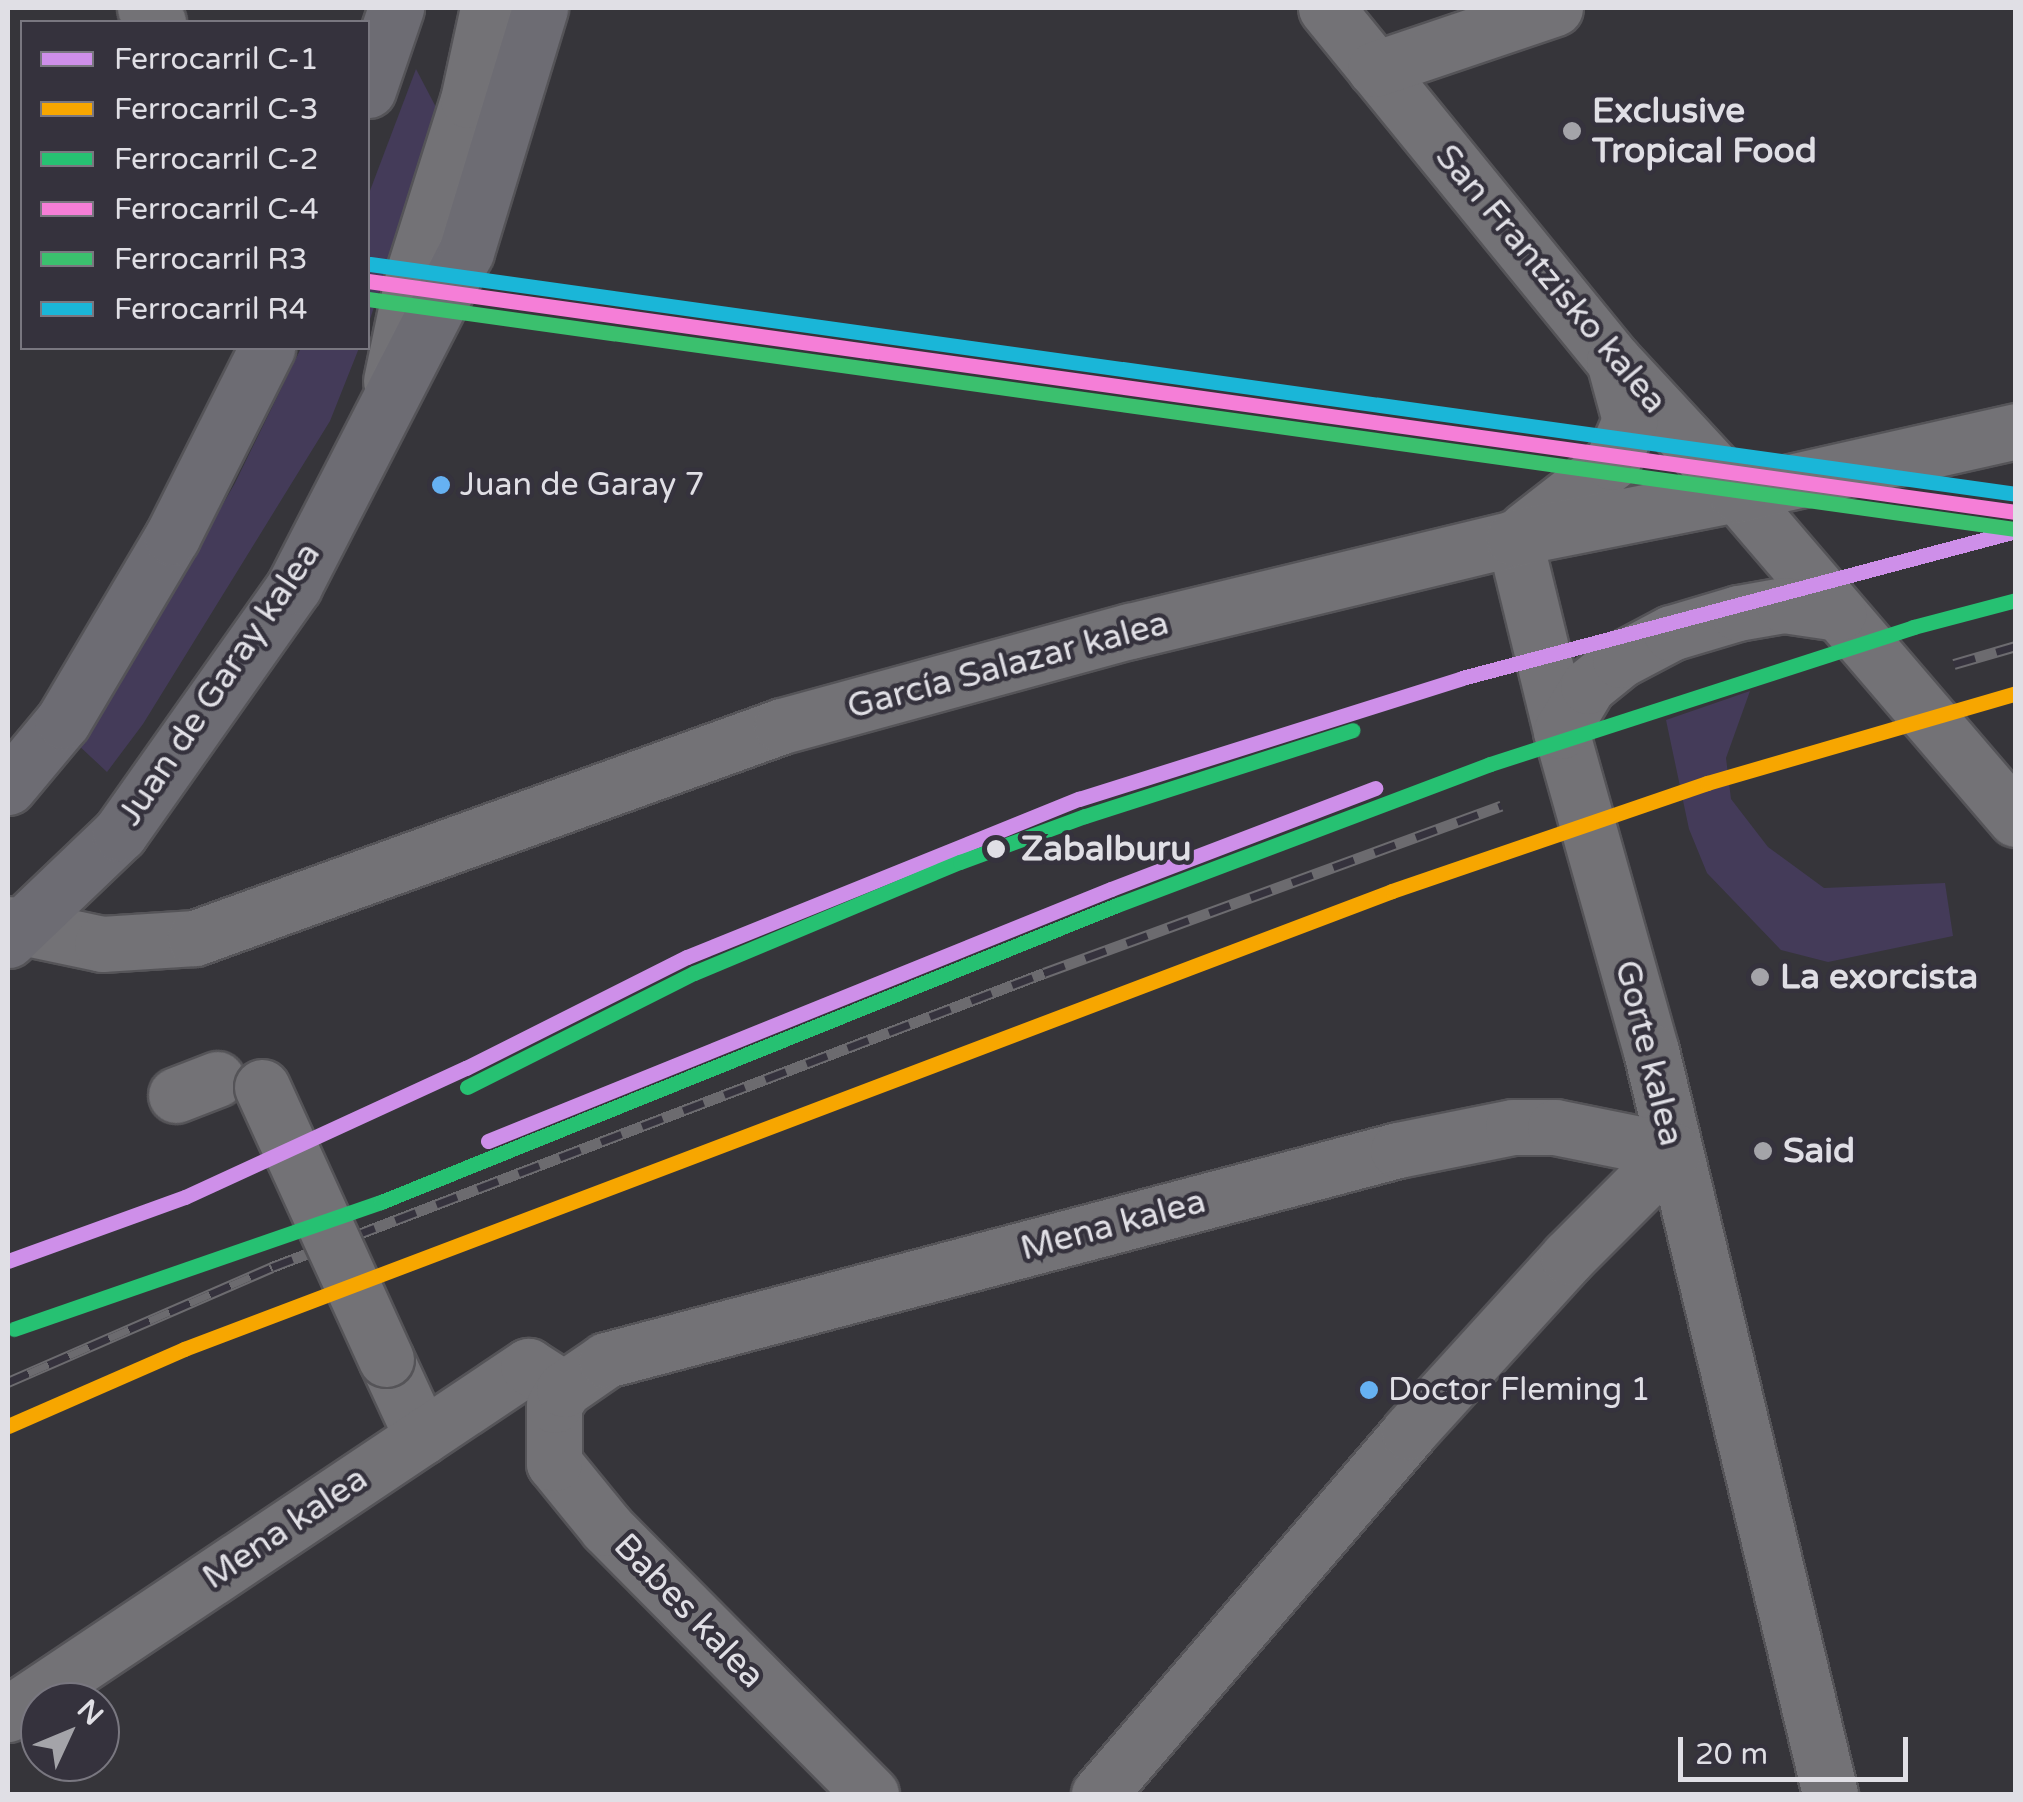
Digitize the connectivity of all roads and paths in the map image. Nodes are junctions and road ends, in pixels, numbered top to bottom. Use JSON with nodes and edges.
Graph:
{"nodes":[{"id":1,"x":396,"y":8,"type":"edge"},
{"id":2,"x":488,"y":8,"type":"edge"},
{"id":3,"x":540,"y":8,"type":"edge"},
{"id":4,"x":1326,"y":8,"type":"edge"},
{"id":5,"x":1555,"y":8,"type":"edge"},
{"id":6,"x":1375,"y":69,"type":"junction"},
{"id":7,"x":370,"y":84,"type":"edge"},
{"id":8,"x":266,"y":350,"type":"edge"},
{"id":9,"x":1614,"y":362,"type":"junction"},
{"id":10,"x":385,"y":408,"type":"junction"},
{"id":11,"x":2016,"y":431,"type":"edge"},
{"id":12,"x":1737,"y":494,"type":"junction"},
{"id":13,"x":1514,"y":538,"type":"junction"},
{"id":14,"x":1838,"y":613,"type":"junction"},
{"id":15,"x":1561,"y":732,"type":"junction"},
{"id":16,"x":8,"y":787,"type":"edge"},
{"id":17,"x":2016,"y":818,"type":"edge"},
{"id":18,"x":12,"y":931,"type":"edge"},
{"id":19,"x":227,"y":1081,"type":"dead end"},
{"id":20,"x":1674,"y":1151,"type":"junction"},
{"id":21,"x":559,"y":1397,"type":"junction"},
{"id":22,"x":422,"y":1436,"type":"junction"},
{"id":23,"x":8,"y":1714,"type":"edge"},
{"id":24,"x":870,"y":1794,"type":"edge"},
{"id":25,"x":1099,"y":1794,"type":"edge"},
{"id":26,"x":1830,"y":1794,"type":"edge"}],
"edges":[{"from":1,"to":7,"type":"main road"},
{"from":2,"to":10,"type":"street"},
{"from":3,"to":10,"type":"main road","name":"Juan de Garay kalea"},
{"from":4,"to":6,"type":"street","name":"San Frantzisko kalea"},
{"from":5,"to":6,"type":"street"},
{"from":6,"to":9,"type":"street","name":"San Frantzisko kalea"},
{"from":8,"to":16,"type":"main road"},
{"from":9,"to":12,"type":"street","name":"San Frantzisko kalea"},
{"from":9,"to":13,"type":"street"},
{"from":10,"to":18,"type":"main road","name":"Juan de Garay kalea"},
{"from":11,"to":12,"type":"street","name":"García Salazar kalea"},
{"from":12,"to":13,"type":"street","name":"García Salazar kalea"},
{"from":12,"to":14,"type":"street","name":"San Frantzisko kalea"},
{"from":13,"to":15,"type":"street","name":"Gorte kalea"},
{"from":13,"to":18,"type":"street","name":"García Salazar kalea"},
{"from":14,"to":15,"type":"street"},
{"from":14,"to":17,"type":"street","name":"San Frantzisko kalea"},
{"from":15,"to":20,"type":"street","name":"Gorte kalea"},
{"from":19,"to":22,"type":"street","bridge":true},
{"from":20,"to":21,"type":"street","name":"Mena kalea"},
{"from":20,"to":25,"type":"street"},
{"from":20,"to":26,"type":"street","name":"Gorte kalea"},
{"from":21,"to":22,"type":"street","name":"Mena kalea"},
{"from":21,"to":24,"type":"street","name":"Babes kalea"},
{"from":22,"to":23,"type":"street","name":"Mena kalea"}]}
